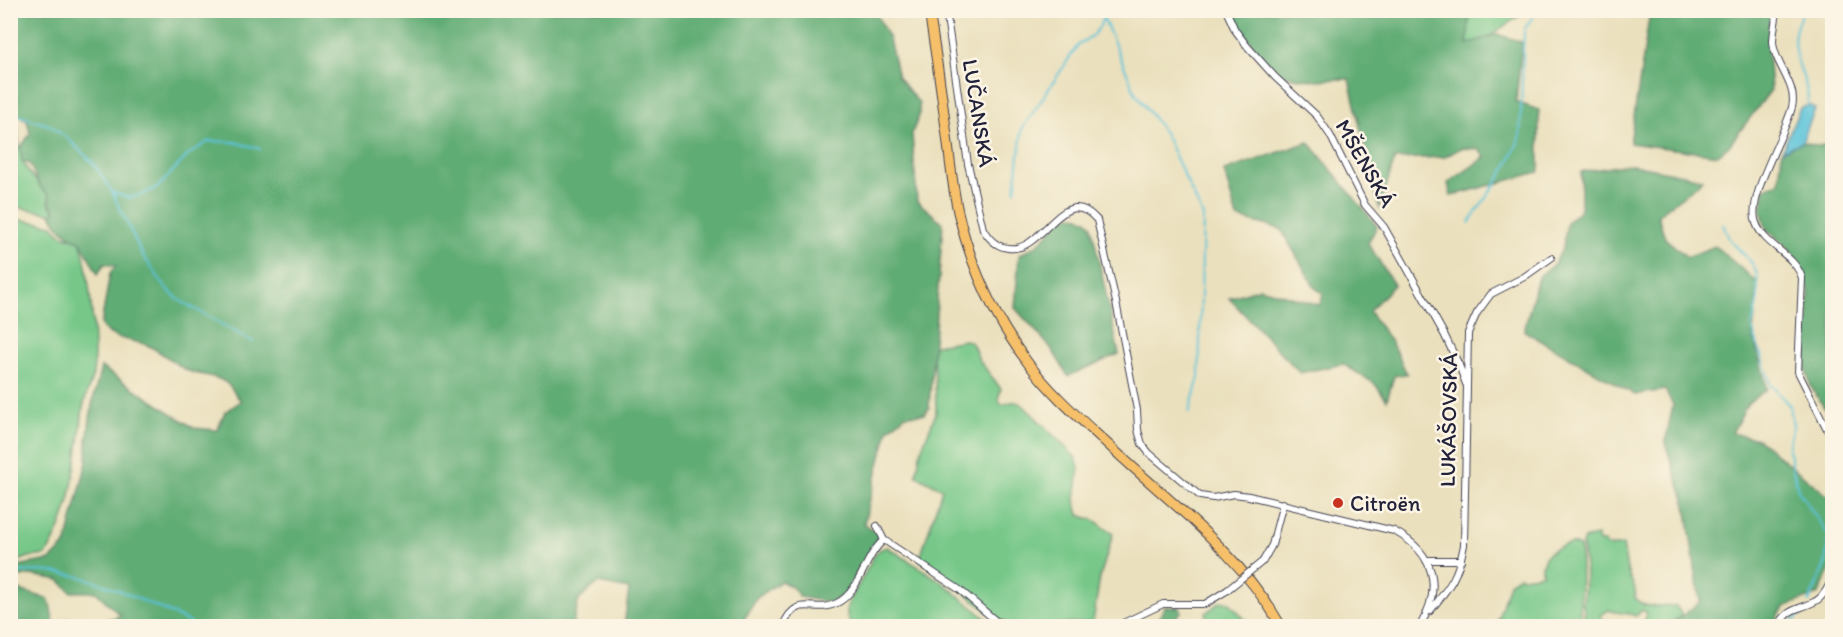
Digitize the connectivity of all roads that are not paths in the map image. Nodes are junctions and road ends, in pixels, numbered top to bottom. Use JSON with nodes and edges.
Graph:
{"nodes":[{"id":1,"x":929,"y":10,"type":"edge"},
{"id":2,"x":946,"y":10,"type":"edge"},
{"id":3,"x":1226,"y":10,"type":"edge"},
{"id":4,"x":1777,"y":10,"type":"edge"},
{"id":5,"x":1551,"y":258,"type":"dead end"},
{"id":6,"x":1466,"y":384,"type":"junction"},
{"id":7,"x":1833,"y":463,"type":"edge"},
{"id":8,"x":1282,"y":503,"type":"junction"},
{"id":9,"x":877,"y":526,"type":"dead end"},
{"id":10,"x":884,"y":540,"type":"junction"},
{"id":11,"x":1426,"y":560,"type":"junction"},
{"id":12,"x":1461,"y":560,"type":"junction"},
{"id":13,"x":1833,"y":579,"type":"edge"},
{"id":14,"x":1428,"y":613,"type":"junction"},
{"id":15,"x":783,"y":627,"type":"edge"},
{"id":16,"x":1011,"y":627,"type":"edge"},
{"id":17,"x":1091,"y":627,"type":"edge"},
{"id":18,"x":1281,"y":627,"type":"edge"},
{"id":19,"x":1420,"y":627,"type":"edge"},
{"id":20,"x":1778,"y":627,"type":"edge"}],
"edges":[{"from":1,"to":18,"type":"main road"},
{"from":2,"to":8,"type":"street","name":"LUČANSKÁ"},
{"from":3,"to":6,"type":"street","name":"MŠENSKÁ"},
{"from":4,"to":7,"type":"street"},
{"from":5,"to":6,"type":"street","name":"LUKÁŠOVSKÁ"},
{"from":6,"to":12,"type":"street","name":"LUKÁŠOVSKÁ"},
{"from":8,"to":11,"type":"street"},
{"from":8,"to":17,"type":"street","bridge":true},
{"from":9,"to":10,"type":"street"},
{"from":10,"to":15,"type":"street"},
{"from":10,"to":16,"type":"street"},
{"from":11,"to":12,"type":"street"},
{"from":11,"to":14,"type":"street"},
{"from":12,"to":14,"type":"street","name":"LUKÁŠOVSKÁ"},
{"from":13,"to":20,"type":"street"},
{"from":14,"to":19,"type":"street"}]}
